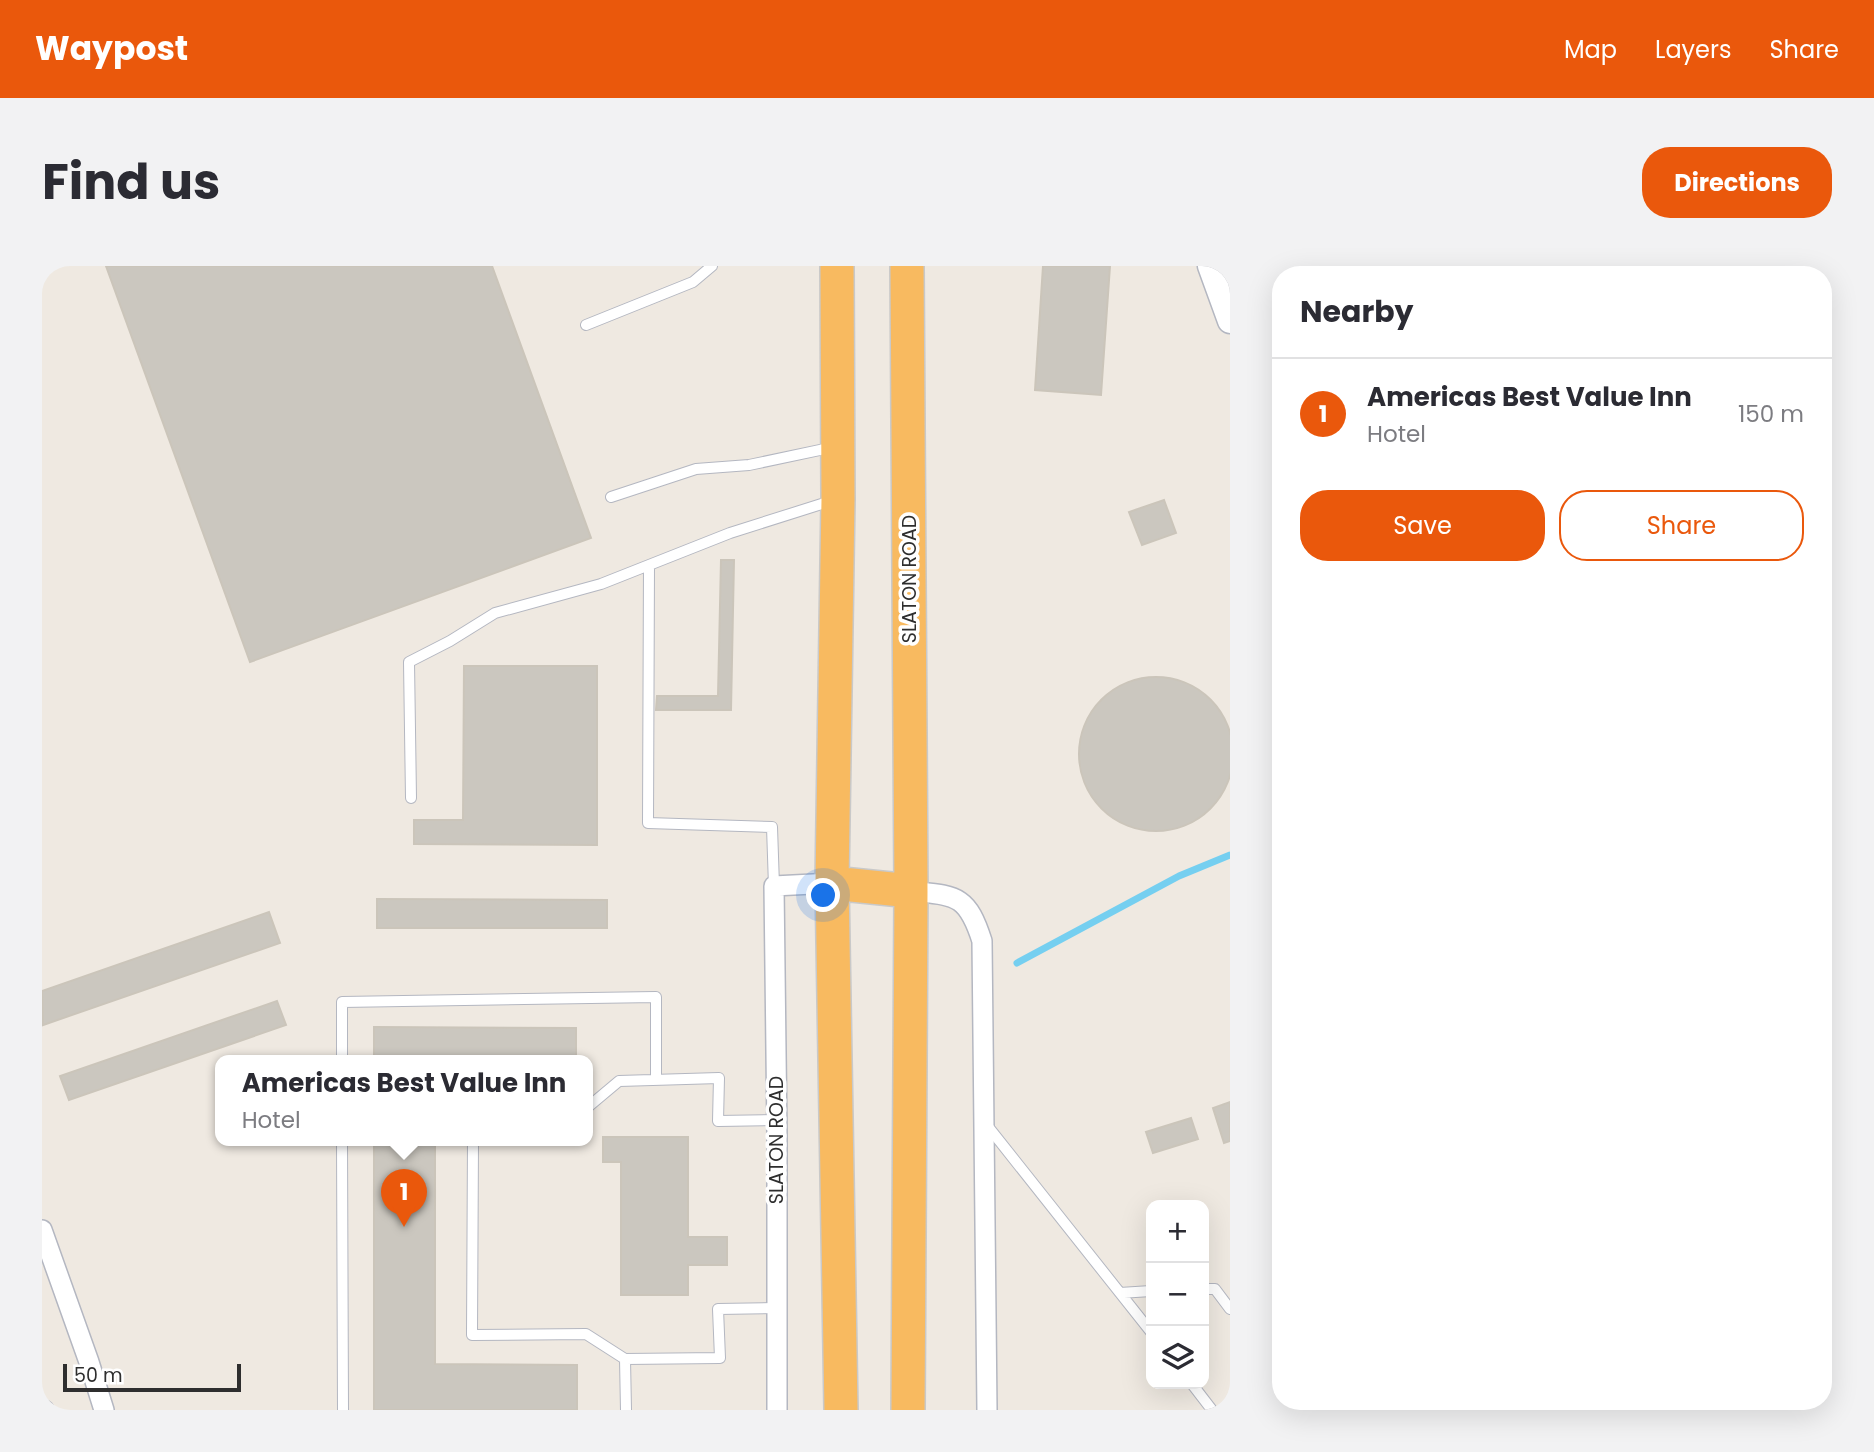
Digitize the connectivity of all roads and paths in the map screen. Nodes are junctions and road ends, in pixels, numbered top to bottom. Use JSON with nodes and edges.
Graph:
{"nodes":[{"id":1,"x":712,"y":266,"type":"edge"},
{"id":2,"x":837,"y":266,"type":"edge"},
{"id":3,"x":907,"y":266,"type":"edge"},
{"id":4,"x":1210,"y":266,"type":"edge"},
{"id":5,"x":1230,"y":321,"type":"edge"},
{"id":6,"x":586,"y":325,"type":"dead end"},
{"id":7,"x":838,"y":447,"type":"junction"},
{"id":8,"x":611,"y":497,"type":"dead end"},
{"id":9,"x":838,"y":499,"type":"junction"},
{"id":10,"x":649,"y":565,"type":"junction"},
{"id":11,"x":411,"y":798,"type":"dead end"},
{"id":12,"x":832,"y":883,"type":"junction"},
{"id":13,"x":774,"y":886,"type":"junction"},
{"id":14,"x":911,"y":891,"type":"junction"},
{"id":15,"x":342,"y":1055,"type":"edge"},
{"id":16,"x":656,"y":1079,"type":"junction"},
{"id":17,"x":593,"y":1103,"type":"edge"},
{"id":18,"x":777,"y":1120,"type":"junction"},
{"id":19,"x":984,"y":1122,"type":"junction"},
{"id":20,"x":342,"y":1146,"type":"edge"},
{"id":21,"x":472,"y":1146,"type":"edge"},
{"id":22,"x":910,"y":1160,"type":"junction"},
{"id":23,"x":42,"y":1230,"type":"edge"},
{"id":24,"x":1209,"y":1289,"type":"edge"},
{"id":25,"x":1146,"y":1291,"type":"edge"},
{"id":26,"x":1121,"y":1293,"type":"junction"},
{"id":27,"x":777,"y":1308,"type":"junction"},
{"id":28,"x":1230,"y":1309,"type":"edge"},
{"id":29,"x":1146,"y":1326,"type":"edge"},
{"id":30,"x":625,"y":1359,"type":"junction"},
{"id":31,"x":1196,"y":1389,"type":"edge"},
{"id":32,"x":104,"y":1410,"type":"edge"},
{"id":33,"x":343,"y":1410,"type":"edge"},
{"id":34,"x":626,"y":1410,"type":"edge"},
{"id":35,"x":776,"y":1410,"type":"edge"},
{"id":36,"x":841,"y":1410,"type":"edge"},
{"id":37,"x":908,"y":1410,"type":"edge"},
{"id":38,"x":932,"y":1410,"type":"edge"},
{"id":39,"x":987,"y":1410,"type":"edge"},
{"id":40,"x":1212,"y":1410,"type":"edge"}],
"edges":[{"from":1,"to":6,"type":"lane"},
{"from":2,"to":7,"type":"highway"},
{"from":3,"to":14,"type":"highway","name":"SLATON ROAD"},
{"from":4,"to":5,"type":"street"},
{"from":7,"to":8,"type":"lane"},
{"from":7,"to":9,"type":"highway"},
{"from":9,"to":10,"type":"lane"},
{"from":9,"to":12,"type":"highway"},
{"from":10,"to":11,"type":"lane"},
{"from":10,"to":13,"type":"lane"},
{"from":12,"to":13,"type":"street"},
{"from":12,"to":14,"type":"highway"},
{"from":12,"to":36,"type":"highway"},
{"from":13,"to":18,"type":"street","name":"SLATON ROAD"},
{"from":14,"to":19,"type":"street"},
{"from":14,"to":22,"type":"highway","name":"SLATON ROAD"},
{"from":15,"to":16,"type":"lane"},
{"from":16,"to":17,"type":"lane"},
{"from":16,"to":18,"type":"lane"},
{"from":18,"to":27,"type":"street","name":"SLATON ROAD"},
{"from":19,"to":26,"type":"lane"},
{"from":19,"to":39,"type":"street"},
{"from":20,"to":33,"type":"lane"},
{"from":21,"to":30,"type":"lane"},
{"from":22,"to":37,"type":"highway","name":"SLATON ROAD"},
{"from":22,"to":38,"type":"highway"},
{"from":23,"to":32,"type":"street"},
{"from":24,"to":28,"type":"lane"},
{"from":25,"to":26,"type":"lane"},
{"from":26,"to":29,"type":"lane"},
{"from":27,"to":30,"type":"lane"},
{"from":27,"to":35,"type":"street","name":"SLATON ROAD"},
{"from":30,"to":34,"type":"lane"},
{"from":31,"to":40,"type":"lane"}]}
